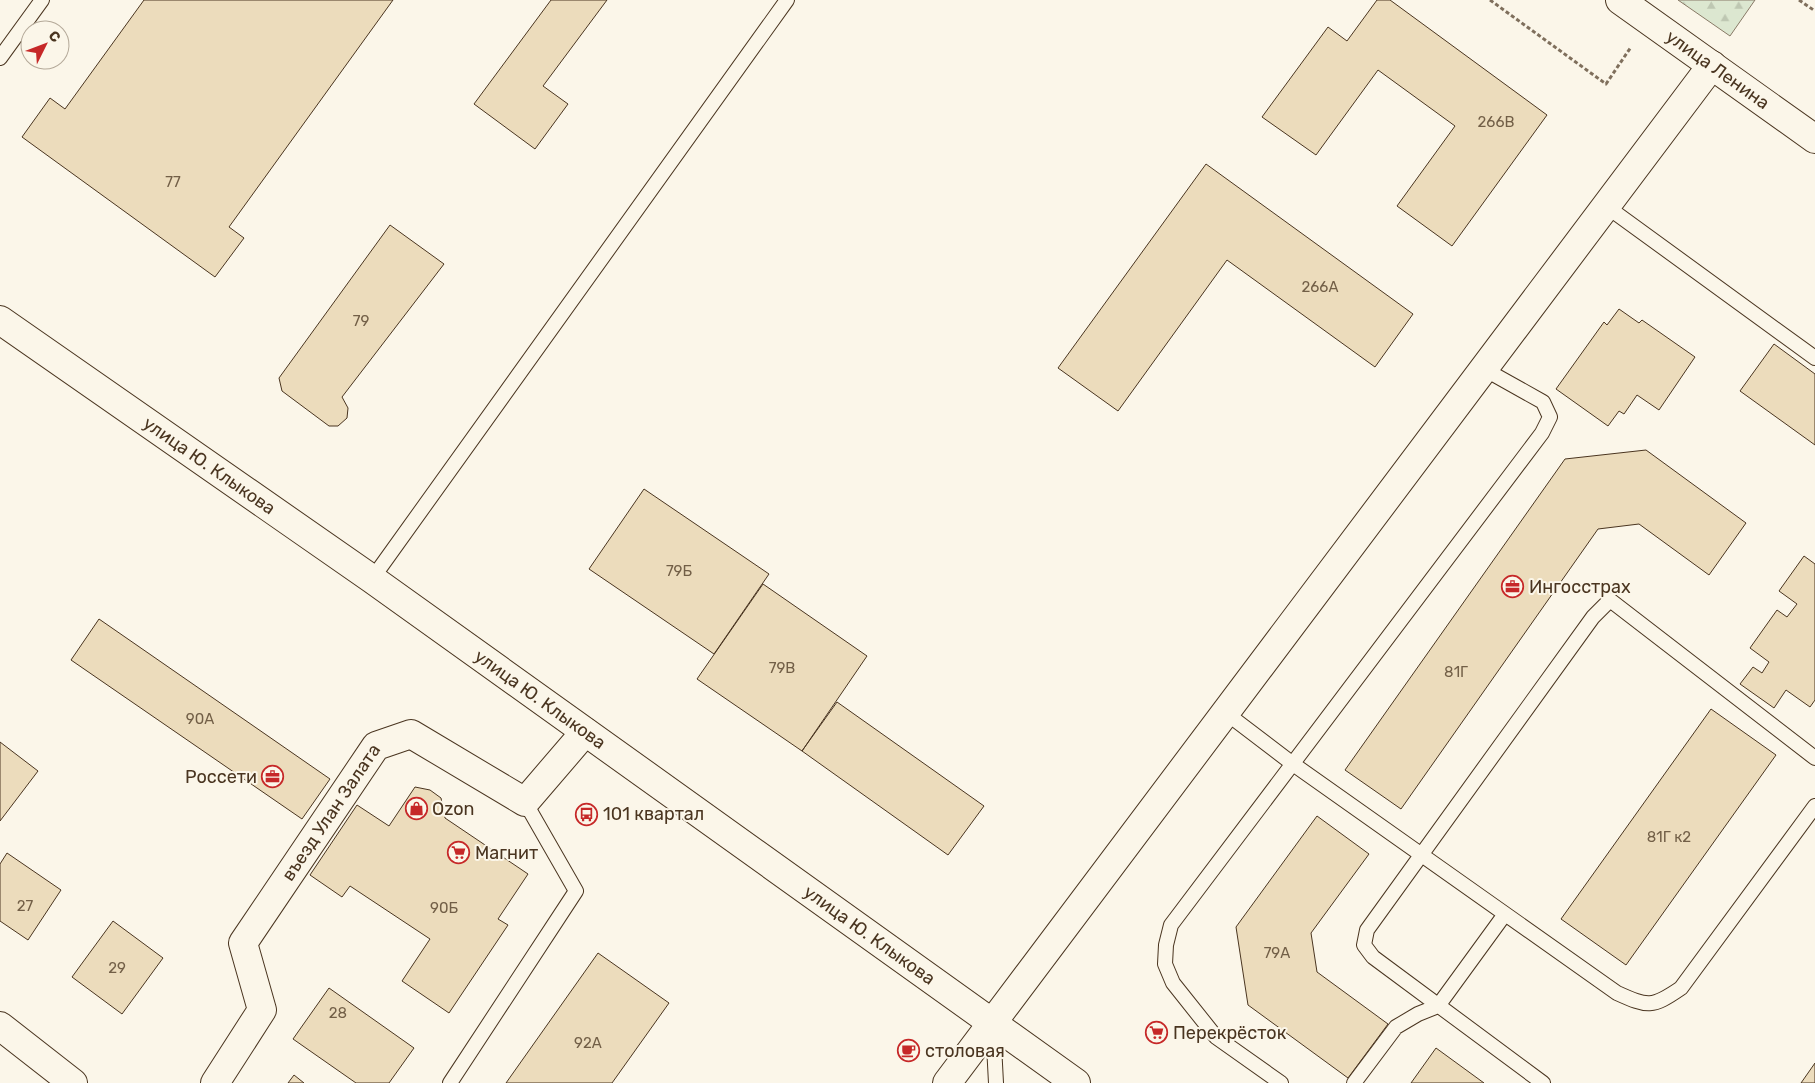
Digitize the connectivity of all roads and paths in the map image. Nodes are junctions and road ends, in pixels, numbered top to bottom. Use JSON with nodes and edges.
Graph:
{"nodes":[{"id":1,"x":42,"y":0,"type":"edge"},
{"id":2,"x":787,"y":0,"type":"edge"},
{"id":3,"x":1490,"y":0,"type":"edge"},
{"id":4,"x":1620,"y":0,"type":"edge"},
{"id":5,"x":1799,"y":0,"type":"edge"},
{"id":6,"x":1815,"y":11,"type":"edge"},
{"id":7,"x":1631,"y":47,"type":"dead end"},
{"id":8,"x":0,"y":58,"type":"edge"},
{"id":9,"x":1712,"y":65,"type":"junction"},
{"id":10,"x":1815,"y":139,"type":"edge"},
{"id":11,"x":1606,"y":206,"type":"junction"},
{"id":12,"x":0,"y":320,"type":"edge"},
{"id":13,"x":1815,"y":358,"type":"edge"},
{"id":14,"x":1484,"y":369,"type":"junction"},
{"id":15,"x":372,"y":579,"type":"junction"},
{"id":16,"x":1226,"y":713,"type":"junction"},
{"id":17,"x":585,"y":732,"type":"junction"},
{"id":18,"x":1815,"y":758,"type":"edge"},
{"id":19,"x":1293,"y":764,"type":"junction"},
{"id":20,"x":524,"y":802,"type":"junction"},
{"id":21,"x":1815,"y":806,"type":"edge"},
{"id":22,"x":1422,"y":855,"type":"junction"},
{"id":23,"x":1505,"y":914,"type":"junction"},
{"id":24,"x":1438,"y":1006,"type":"junction"},
{"id":25,"x":993,"y":1023,"type":"junction"},
{"id":26,"x":0,"y":1026,"type":"edge"},
{"id":27,"x":73,"y":1083,"type":"edge"},
{"id":28,"x":215,"y":1083,"type":"edge"},
{"id":29,"x":450,"y":1083,"type":"edge"},
{"id":30,"x":948,"y":1083,"type":"edge"},
{"id":31,"x":996,"y":1083,"type":"edge"},
{"id":32,"x":1076,"y":1083,"type":"edge"},
{"id":33,"x":1281,"y":1083,"type":"edge"},
{"id":34,"x":1354,"y":1083,"type":"edge"},
{"id":35,"x":1543,"y":1083,"type":"edge"}],
"edges":[{"from":1,"to":8,"type":"lane"},
{"from":2,"to":15,"type":"lane"},
{"from":3,"to":7,"type":"path"},
{"from":4,"to":9,"type":"main road","name":"улица Ленина"},
{"from":5,"to":6,"type":"path"},
{"from":9,"to":10,"type":"main road","name":"улица Ленина"},
{"from":9,"to":11,"type":"main road"},
{"from":11,"to":13,"type":"lane"},
{"from":11,"to":14,"type":"main road"},
{"from":12,"to":15,"type":"main road","name":"улица Ю. Клыкова"},
{"from":14,"to":16,"type":"main road"},
{"from":14,"to":19,"type":"lane"},
{"from":15,"to":17,"type":"main road","name":"улица Ю. Клыкова"},
{"from":16,"to":19,"type":"lane"},
{"from":16,"to":25,"type":"main road"},
{"from":17,"to":20,"type":"main road"},
{"from":17,"to":25,"type":"main road","name":"улица Ю. Клыкова"},
{"from":18,"to":22,"type":"lane"},
{"from":19,"to":22,"type":"lane"},
{"from":19,"to":33,"type":"lane"},
{"from":20,"to":28,"type":"main road","name":"въезд Улан Залата"},
{"from":20,"to":29,"type":"lane"},
{"from":21,"to":23,"type":"lane"},
{"from":22,"to":23,"type":"lane"},
{"from":22,"to":24,"type":"lane"},
{"from":23,"to":24,"type":"lane"},
{"from":24,"to":34,"type":"lane"},
{"from":24,"to":35,"type":"lane"},
{"from":25,"to":30,"type":"main road"},
{"from":25,"to":31,"type":"lane"},
{"from":25,"to":32,"type":"main road","name":"улица Ю. Клыкова"},
{"from":26,"to":27,"type":"main road"}]}
